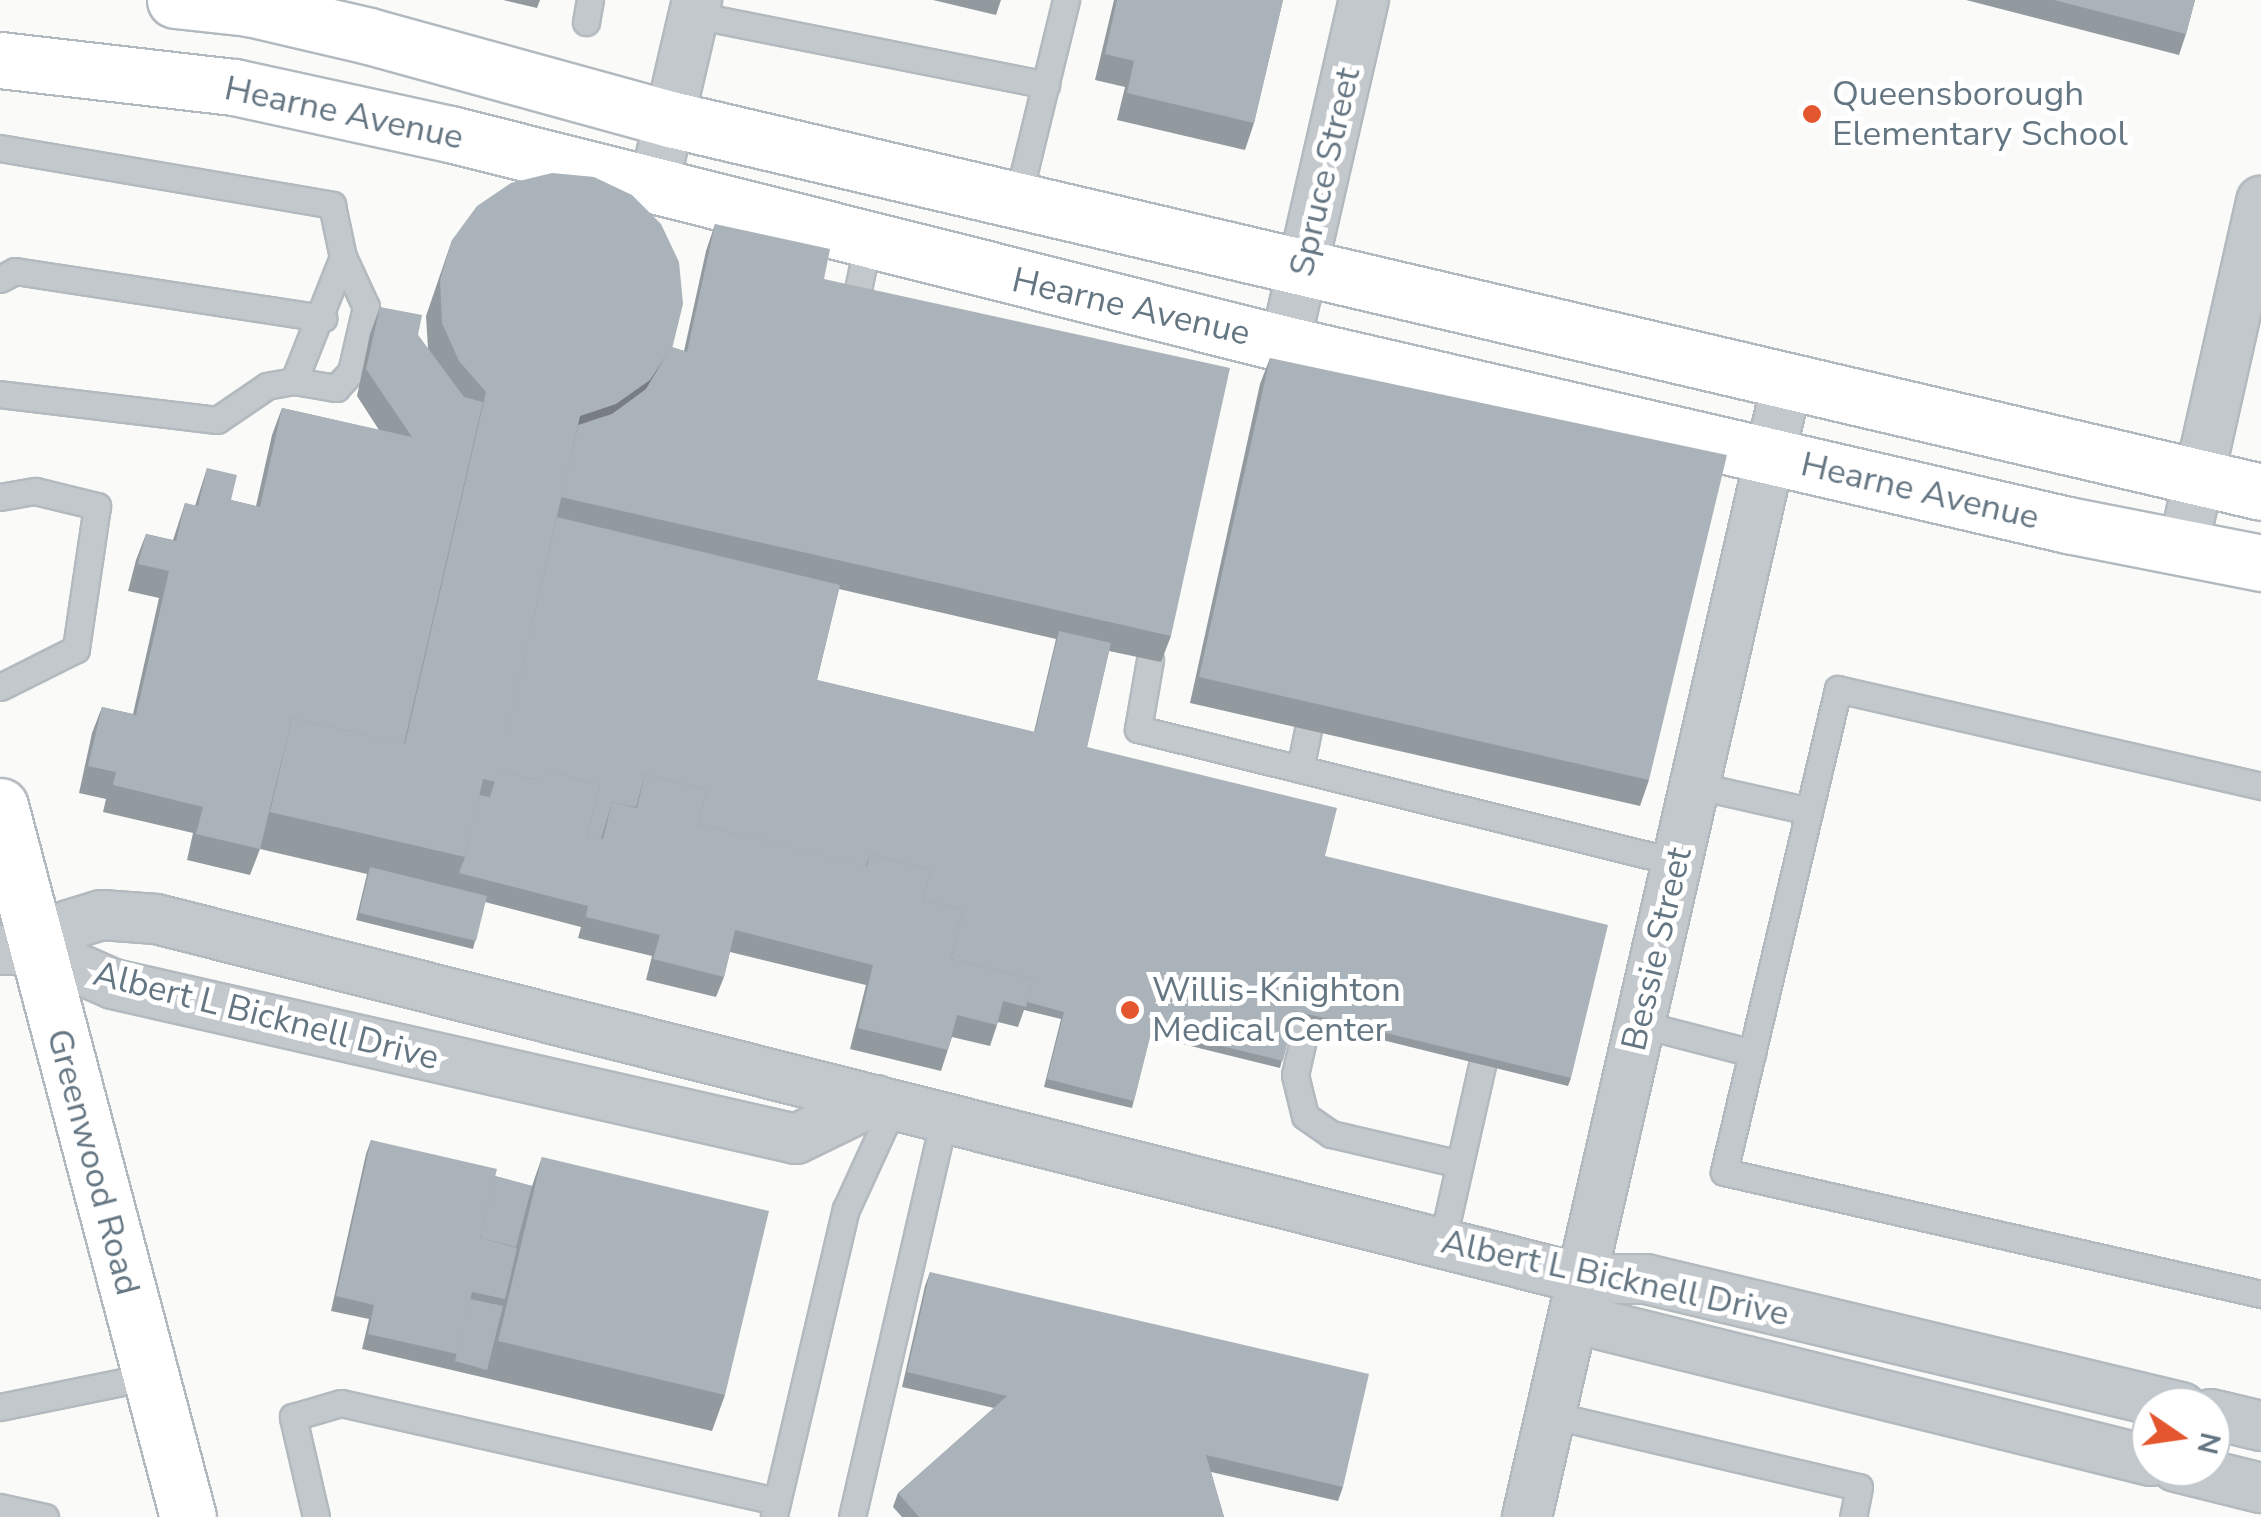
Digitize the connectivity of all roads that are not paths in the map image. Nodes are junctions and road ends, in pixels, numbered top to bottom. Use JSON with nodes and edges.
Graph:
{"nodes":[{"id":1,"x":175,"y":0,"type":"edge"},
{"id":2,"x":1066,"y":0,"type":"edge"},
{"id":3,"x":1364,"y":0,"type":"edge"},
{"id":4,"x":235,"y":4,"type":"edge"},
{"id":5,"x":695,"y":7,"type":"edge"},
{"id":6,"x":329,"y":14,"type":"edge"},
{"id":7,"x":0,"y":60,"type":"edge"},
{"id":8,"x":1046,"y":85,"type":"junction"},
{"id":9,"x":322,"y":106,"type":"junction"},
{"id":10,"x":670,"y":119,"type":"junction"},
{"id":11,"x":0,"y":148,"type":"edge"},
{"id":12,"x":884,"y":169,"type":"junction"},
{"id":13,"x":654,"y":185,"type":"junction"},
{"id":14,"x":1017,"y":201,"type":"junction"},
{"id":15,"x":2261,"y":201,"type":"edge"},
{"id":16,"x":868,"y":241,"type":"junction"},
{"id":17,"x":343,"y":257,"type":"junction"},
{"id":18,"x":1302,"y":268,"type":"junction"},
{"id":19,"x":0,"y":280,"type":"edge"},
{"id":20,"x":853,"y":314,"type":"edge"},
{"id":21,"x":323,"y":318,"type":"junction"},
{"id":22,"x":1285,"y":344,"type":"junction"},
{"id":23,"x":294,"y":382,"type":"junction"},
{"id":24,"x":1787,"y":382,"type":"junction"},
{"id":25,"x":0,"y":394,"type":"edge"},
{"id":26,"x":1770,"y":456,"type":"junction"},
{"id":27,"x":2198,"y":477,"type":"junction"},
{"id":28,"x":2261,"y":492,"type":"edge"},
{"id":29,"x":0,"y":496,"type":"edge"},
{"id":30,"x":2182,"y":548,"type":"junction"},
{"id":31,"x":2261,"y":563,"type":"edge"},
{"id":32,"x":1150,"y":660,"type":"edge"},
{"id":33,"x":1329,"y":681,"type":"edge"},
{"id":34,"x":0,"y":687,"type":"edge"},
{"id":35,"x":1300,"y":769,"type":"junction"},
{"id":36,"x":1694,"y":785,"type":"junction"},
{"id":37,"x":2261,"y":786,"type":"edge"},
{"id":38,"x":0,"y":806,"type":"edge"},
{"id":39,"x":1809,"y":811,"type":"junction"},
{"id":40,"x":1676,"y":862,"type":"junction"},
{"id":41,"x":18,"y":950,"type":"edge"},
{"id":42,"x":1306,"y":1022,"type":"edge"},
{"id":43,"x":1640,"y":1024,"type":"junction"},
{"id":44,"x":1752,"y":1053,"type":"junction"},
{"id":45,"x":1482,"y":1065,"type":"edge"},
{"id":46,"x":885,"y":1102,"type":"junction"},
{"id":47,"x":944,"y":1117,"type":"junction"},
{"id":48,"x":1460,"y":1164,"type":"junction"},
{"id":49,"x":1442,"y":1244,"type":"junction"},
{"id":50,"x":2261,"y":1294,"type":"edge"},
{"id":51,"x":1578,"y":1299,"type":"junction"},
{"id":52,"x":152,"y":1376,"type":"junction"},
{"id":53,"x":2131,"y":1395,"type":"edge"},
{"id":54,"x":0,"y":1407,"type":"edge"},
{"id":55,"x":1550,"y":1415,"type":"junction"},
{"id":56,"x":2231,"y":1419,"type":"edge"},
{"id":57,"x":2261,"y":1426,"type":"edge"},
{"id":58,"x":2131,"y":1455,"type":"edge"},
{"id":59,"x":2231,"y":1481,"type":"edge"},
{"id":60,"x":2261,"y":1488,"type":"edge"},
{"id":61,"x":0,"y":1508,"type":"edge"},
{"id":62,"x":775,"y":1509,"type":"edge"},
{"id":63,"x":46,"y":1517,"type":"edge"},
{"id":64,"x":188,"y":1517,"type":"edge"},
{"id":65,"x":316,"y":1517,"type":"edge"},
{"id":66,"x":852,"y":1517,"type":"edge"},
{"id":67,"x":1527,"y":1517,"type":"edge"},
{"id":68,"x":1853,"y":1517,"type":"edge"}],
"edges":[{"from":1,"to":4,"type":"main road"},
{"from":2,"to":8,"type":"lane"},
{"from":3,"to":18,"type":"street","name":"Spruce Street"},
{"from":4,"to":6,"type":"main road"},
{"from":5,"to":8,"type":"lane"},
{"from":5,"to":10,"type":"street"},
{"from":6,"to":9,"type":"main road"},
{"from":6,"to":10,"type":"main road"},
{"from":7,"to":9,"type":"main road","name":"Hearne Avenue"},
{"from":8,"to":14,"type":"lane"},
{"from":9,"to":13,"type":"main road","name":"Hearne Avenue"},
{"from":10,"to":12,"type":"main road"},
{"from":10,"to":13,"type":"street"},
{"from":11,"to":17,"type":"lane"},
{"from":12,"to":14,"type":"main road"},
{"from":12,"to":16,"type":"main road"},
{"from":13,"to":16,"type":"main road","name":"Hearne Avenue"},
{"from":14,"to":18,"type":"main road"},
{"from":15,"to":27,"type":"street"},
{"from":16,"to":20,"type":"lane"},
{"from":16,"to":22,"type":"main road","name":"Hearne Avenue"},
{"from":17,"to":21,"type":"lane"},
{"from":17,"to":23,"type":"lane"},
{"from":18,"to":22,"type":"street","name":"Spruce Street"},
{"from":18,"to":24,"type":"main road"},
{"from":19,"to":21,"type":"lane"},
{"from":21,"to":23,"type":"lane"},
{"from":22,"to":26,"type":"main road","name":"Hearne Avenue"},
{"from":23,"to":25,"type":"lane"},
{"from":24,"to":26,"type":"street","name":"Bessie Street"},
{"from":24,"to":27,"type":"main road"},
{"from":26,"to":30,"type":"main road","name":"Hearne Avenue"},
{"from":26,"to":36,"type":"street","name":"Bessie Street"},
{"from":27,"to":28,"type":"main road"},
{"from":27,"to":30,"type":"street"},
{"from":29,"to":34,"type":"lane"},
{"from":30,"to":31,"type":"main road","name":"Hearne Avenue"},
{"from":32,"to":35,"type":"lane"},
{"from":33,"to":35,"type":"lane"},
{"from":35,"to":40,"type":"lane"},
{"from":36,"to":39,"type":"lane"},
{"from":36,"to":40,"type":"street","name":"Bessie Street"},
{"from":37,"to":39,"type":"lane"},
{"from":38,"to":41,"type":"main road","name":"Greenwood Road"},
{"from":39,"to":44,"type":"lane"},
{"from":40,"to":43,"type":"street","name":"Bessie Street"},
{"from":41,"to":46,"type":"street","name":"Albert L Bicknell Drive"},
{"from":41,"to":46,"type":"street","name":"Albert L Bicknell Drive"},
{"from":41,"to":52,"type":"main road","name":"Greenwood Road"},
{"from":42,"to":48,"type":"lane"},
{"from":43,"to":44,"type":"lane"},
{"from":43,"to":51,"type":"street","name":"Bessie Street"},
{"from":44,"to":50,"type":"lane"},
{"from":45,"to":48,"type":"lane"},
{"from":46,"to":47,"type":"street","name":"Albert L Bicknell Drive"},
{"from":46,"to":62,"type":"lane"},
{"from":47,"to":49,"type":"street","name":"Albert L Bicknell Drive"},
{"from":47,"to":66,"type":"lane"},
{"from":48,"to":49,"type":"lane"},
{"from":49,"to":51,"type":"street","name":"Albert L Bicknell Drive"},
{"from":51,"to":53,"type":"street","name":"Albert L Bicknell Drive"},
{"from":51,"to":55,"type":"street","name":"Bessie Street"},
{"from":51,"to":58,"type":"street","name":"Albert L Bicknell Drive"},
{"from":52,"to":54,"type":"lane"},
{"from":52,"to":64,"type":"main road","name":"Greenwood Road"},
{"from":55,"to":67,"type":"street","name":"Bessie Street"},
{"from":55,"to":68,"type":"lane"},
{"from":56,"to":57,"type":"street"},
{"from":59,"to":60,"type":"street"},
{"from":61,"to":63,"type":"lane"},
{"from":62,"to":65,"type":"lane"}]}
